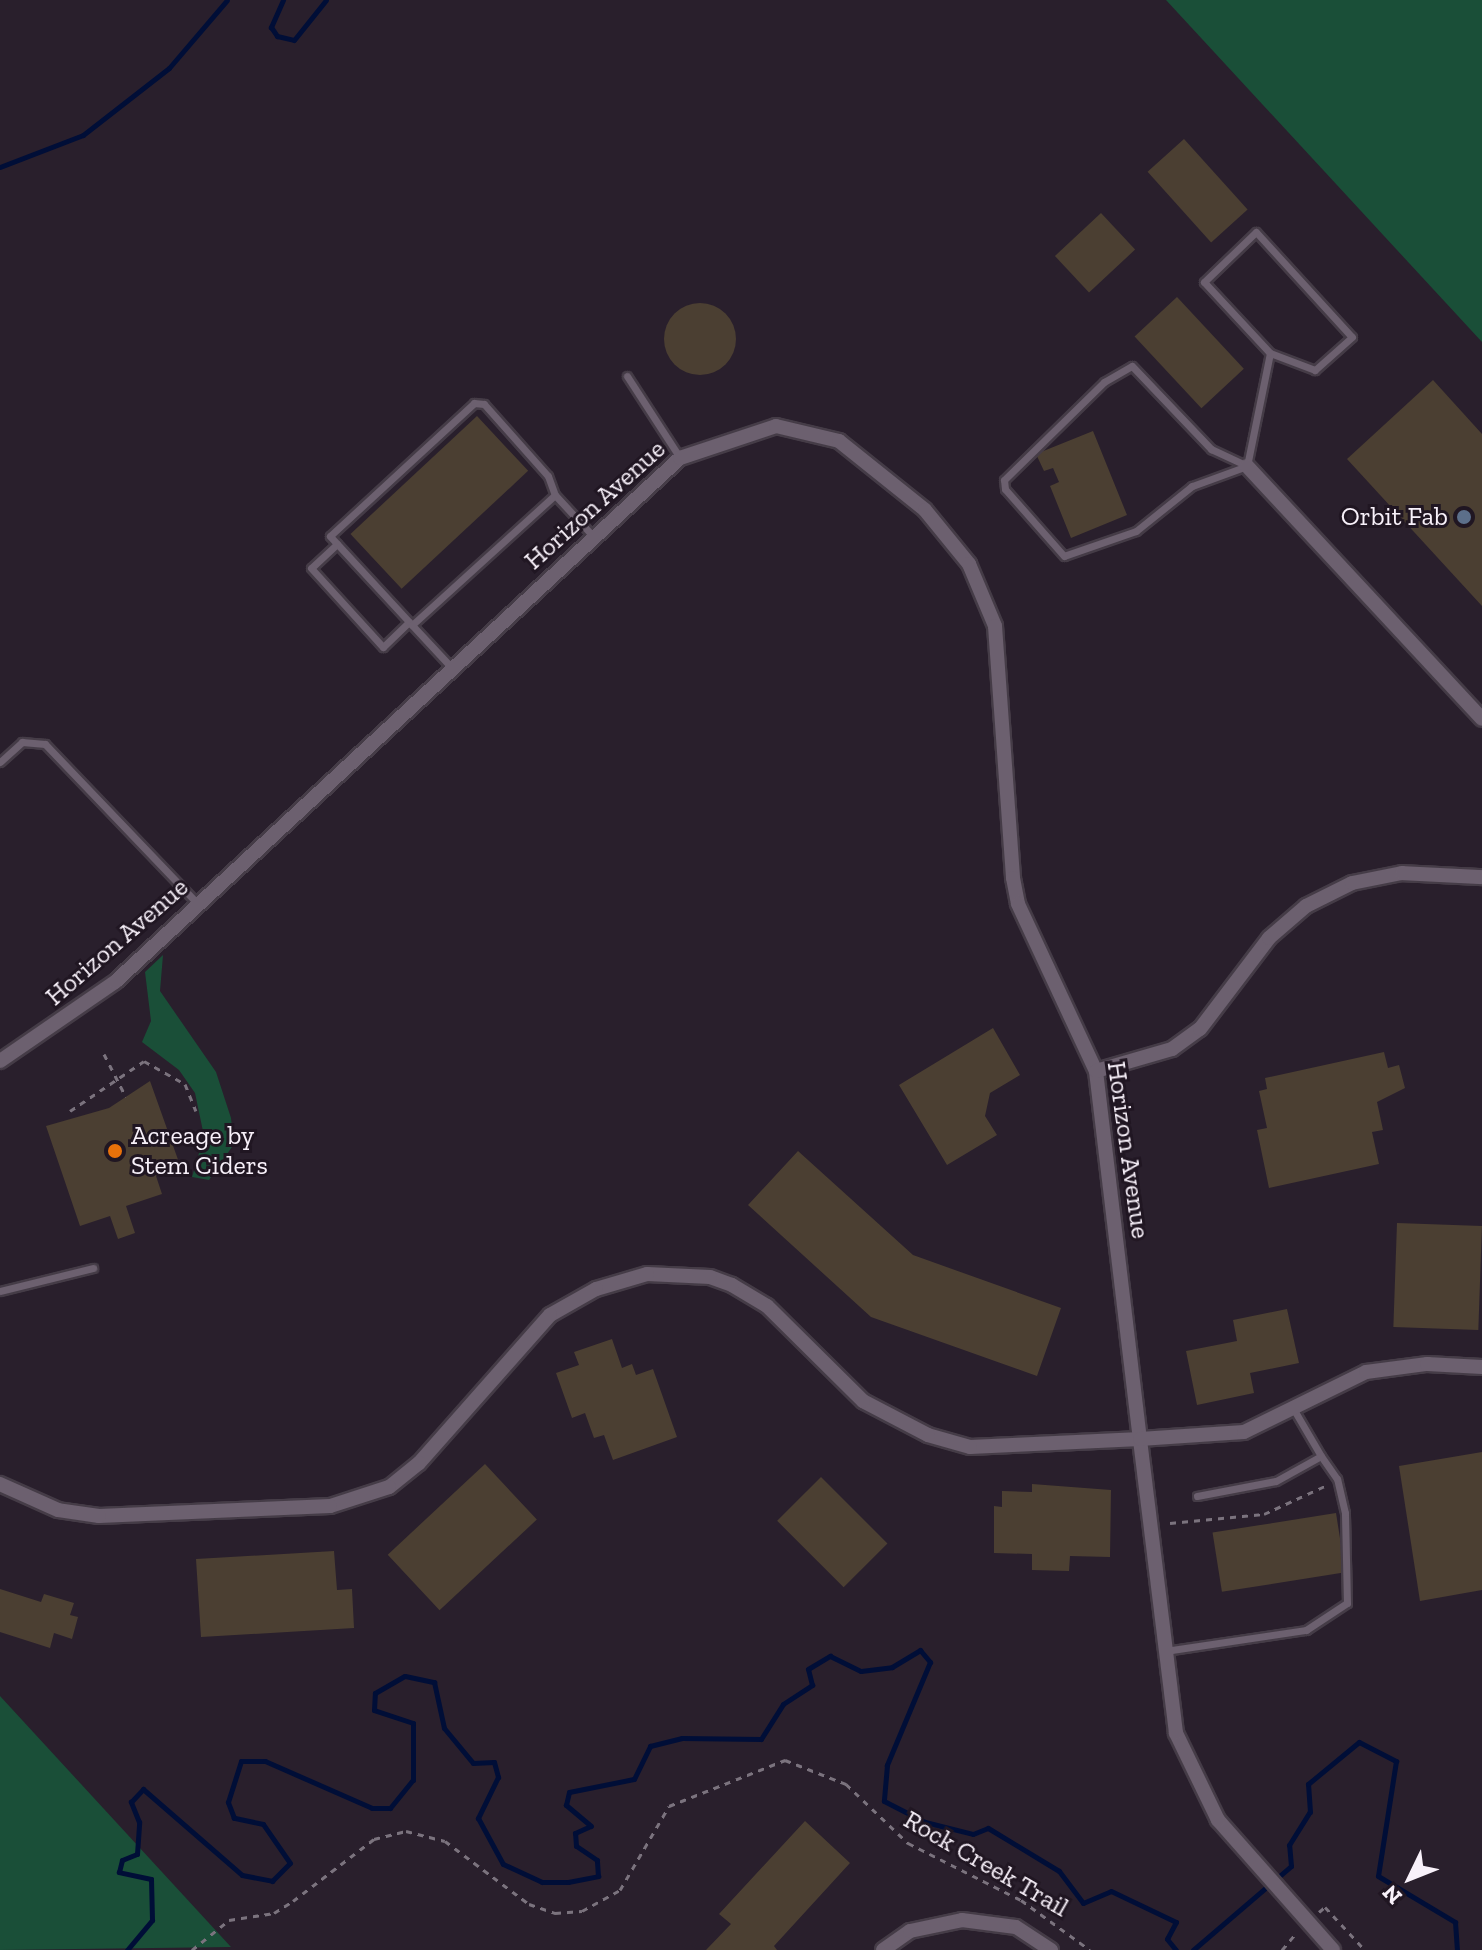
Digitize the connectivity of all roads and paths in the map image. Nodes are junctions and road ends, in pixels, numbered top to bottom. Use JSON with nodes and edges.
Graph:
{"nodes":[{"id":1,"x":1270,"y":353,"type":"junction"},
{"id":2,"x":627,"y":376,"type":"dead end"},
{"id":3,"x":680,"y":458,"type":"junction"},
{"id":4,"x":1247,"y":466,"type":"junction"},
{"id":5,"x":555,"y":495,"type":"junction"},
{"id":6,"x":593,"y":536,"type":"junction"},
{"id":7,"x":337,"y":544,"type":"junction"},
{"id":8,"x":411,"y":624,"type":"junction"},
{"id":9,"x":452,"y":668,"type":"junction"},
{"id":10,"x":1482,"y":719,"type":"edge"},
{"id":11,"x":0,"y":762,"type":"edge"},
{"id":12,"x":1482,"y":877,"type":"edge"},
{"id":13,"x":198,"y":904,"type":"junction"},
{"id":14,"x":104,"y":1054,"type":"dead end"},
{"id":15,"x":0,"y":1061,"type":"edge"},
{"id":16,"x":1096,"y":1071,"type":"junction"},
{"id":17,"x":119,"y":1076,"type":"junction"},
{"id":18,"x":126,"y":1097,"type":"dead end"},
{"id":19,"x":70,"y":1111,"type":"dead end"},
{"id":20,"x":196,"y":1111,"type":"dead end"},
{"id":21,"x":93,"y":1268,"type":"dead end"},
{"id":22,"x":0,"y":1291,"type":"edge"},
{"id":23,"x":1482,"y":1367,"type":"edge"},
{"id":24,"x":1292,"y":1406,"type":"junction"},
{"id":25,"x":1140,"y":1439,"type":"junction"},
{"id":26,"x":1321,"y":1456,"type":"junction"},
{"id":27,"x":0,"y":1484,"type":"edge"},
{"id":28,"x":1325,"y":1486,"type":"dead end"},
{"id":29,"x":1197,"y":1496,"type":"dead end"},
{"id":30,"x":1170,"y":1523,"type":"dead end"},
{"id":31,"x":1163,"y":1652,"type":"junction"},
{"id":32,"x":1319,"y":1912,"type":"dead end"},
{"id":33,"x":1297,"y":1932,"type":"dead end"},
{"id":34,"x":1328,"y":1948,"type":"edge"},
{"id":35,"x":192,"y":1950,"type":"edge"},
{"id":36,"x":883,"y":1950,"type":"edge"},
{"id":37,"x":1051,"y":1950,"type":"edge"},
{"id":38,"x":1090,"y":1950,"type":"edge"},
{"id":39,"x":1282,"y":1950,"type":"edge"},
{"id":40,"x":1365,"y":1950,"type":"edge"}],
"edges":[{"from":1,"to":1,"type":"lane"},
{"from":1,"to":4,"type":"lane"},
{"from":2,"to":3,"type":"lane"},
{"from":3,"to":6,"type":"street","name":"Horizon Avenue"},
{"from":3,"to":16,"type":"street","name":"Horizon Avenue"},
{"from":4,"to":4,"type":"lane"},
{"from":4,"to":10,"type":"street"},
{"from":5,"to":6,"type":"lane"},
{"from":5,"to":7,"type":"lane"},
{"from":5,"to":8,"type":"lane"},
{"from":6,"to":9,"type":"street","name":"Horizon Avenue"},
{"from":7,"to":8,"type":"lane"},
{"from":7,"to":8,"type":"lane"},
{"from":8,"to":9,"type":"lane"},
{"from":9,"to":13,"type":"street","name":"Horizon Avenue"},
{"from":11,"to":13,"type":"lane"},
{"from":12,"to":16,"type":"street"},
{"from":13,"to":15,"type":"street","name":"Horizon Avenue"},
{"from":14,"to":17,"type":"path"},
{"from":16,"to":25,"type":"street","name":"Horizon Avenue"},
{"from":17,"to":18,"type":"path"},
{"from":17,"to":19,"type":"path"},
{"from":17,"to":20,"type":"path"},
{"from":21,"to":22,"type":"lane"},
{"from":23,"to":24,"type":"street"},
{"from":24,"to":25,"type":"street"},
{"from":24,"to":26,"type":"lane"},
{"from":25,"to":27,"type":"street"},
{"from":25,"to":31,"type":"street","name":"Horizon Avenue"},
{"from":26,"to":29,"type":"lane"},
{"from":26,"to":31,"type":"lane"},
{"from":28,"to":30,"type":"path"},
{"from":31,"to":34,"type":"street","name":"Horizon Avenue"},
{"from":32,"to":40,"type":"path"},
{"from":33,"to":39,"type":"path"},
{"from":35,"to":38,"type":"path","name":"Rock Creek Trail"},
{"from":36,"to":37,"type":"street"}]}
